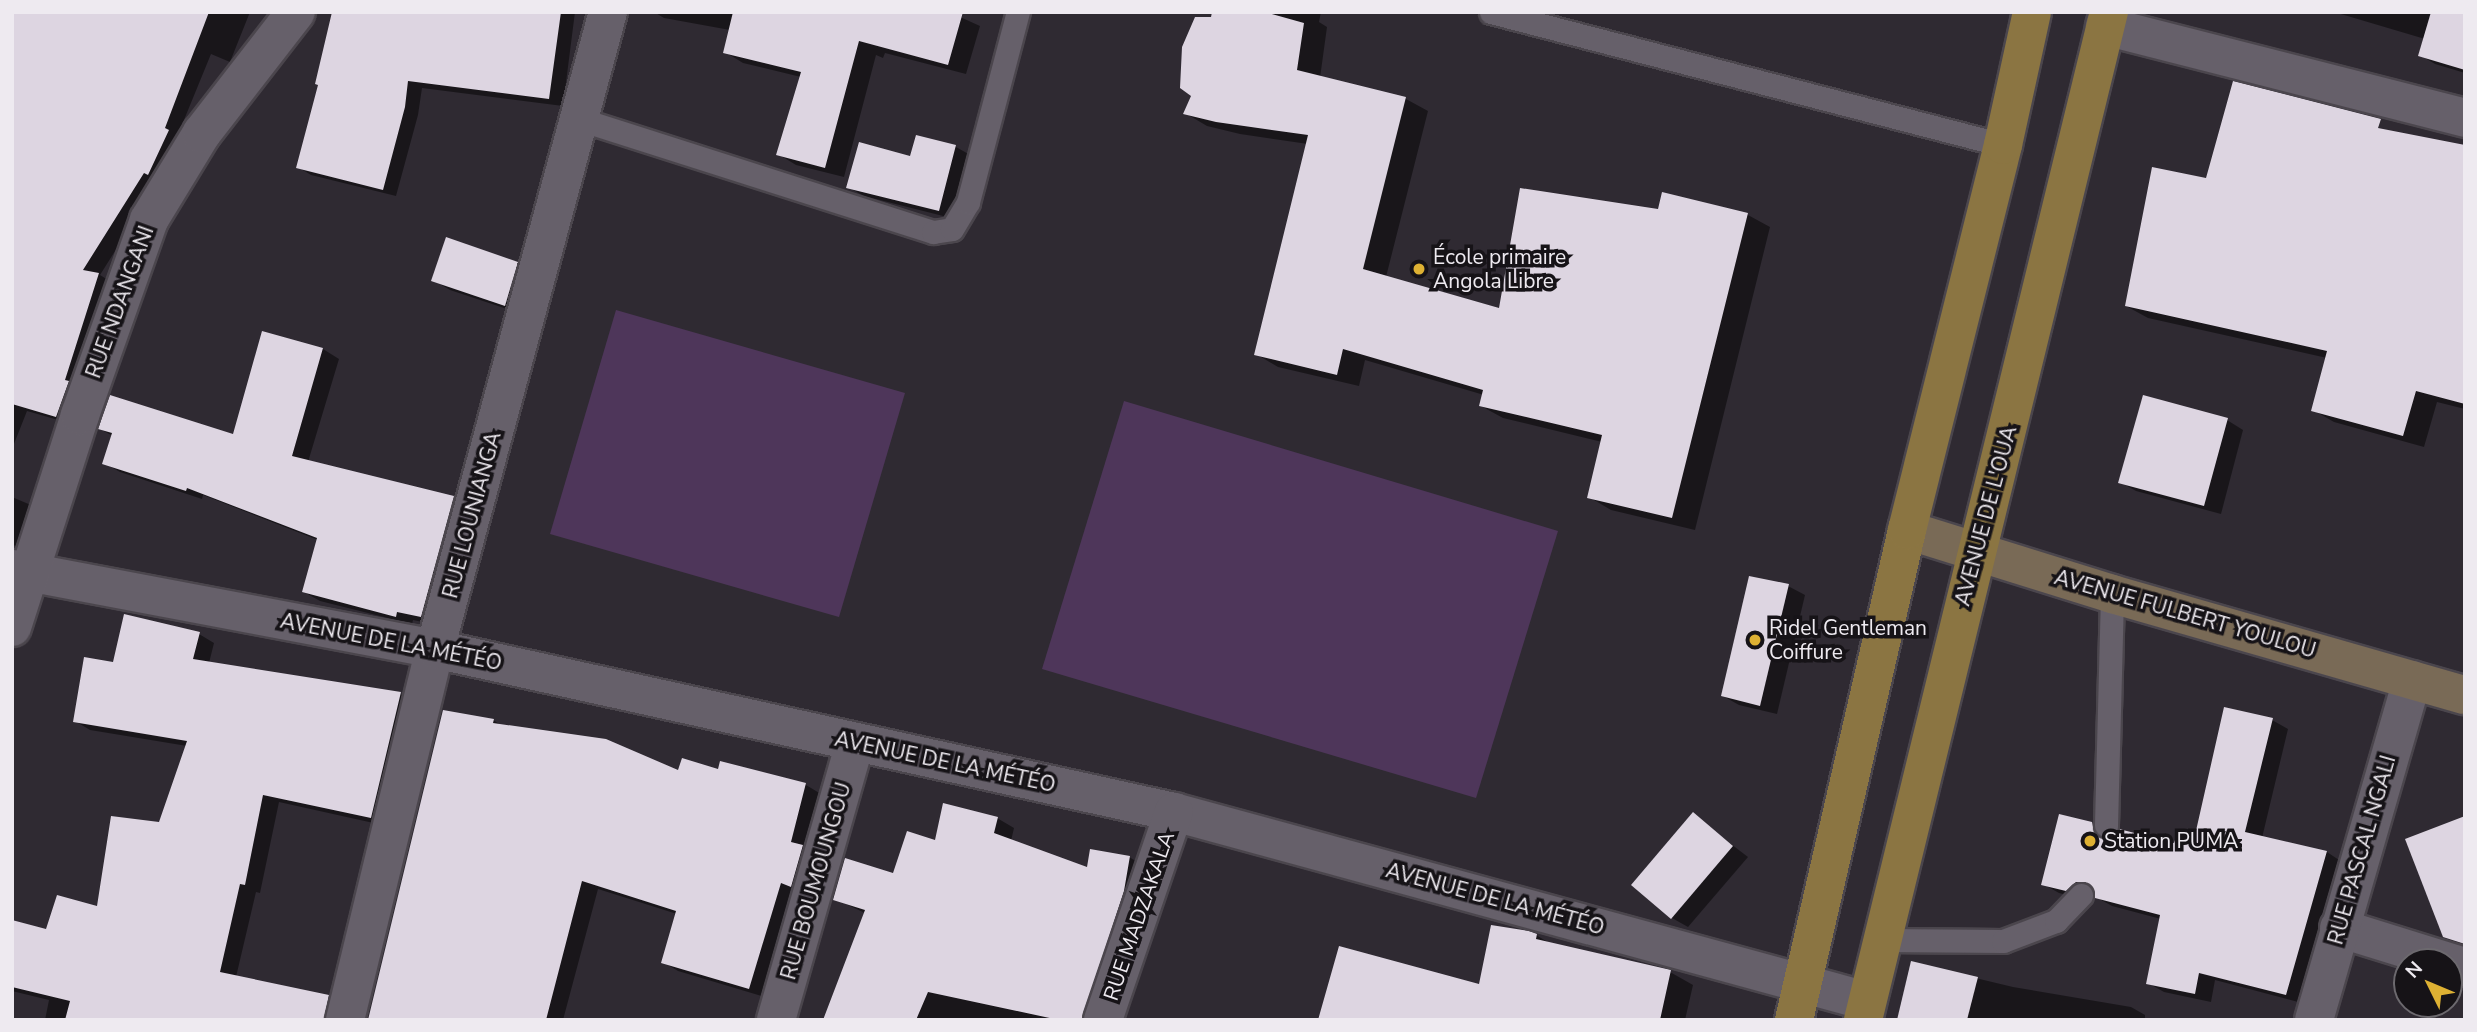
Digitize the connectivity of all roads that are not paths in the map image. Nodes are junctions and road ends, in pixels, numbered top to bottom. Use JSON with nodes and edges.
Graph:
{"nodes":[{"id":1,"x":296,"y":12,"type":"edge"},
{"id":2,"x":608,"y":12,"type":"edge"},
{"id":3,"x":1018,"y":12,"type":"edge"},
{"id":4,"x":1491,"y":12,"type":"edge"},
{"id":5,"x":2032,"y":12,"type":"edge"},
{"id":6,"x":2107,"y":19,"type":"edge"},
{"id":7,"x":2465,"y":118,"type":"edge"},
{"id":8,"x":579,"y":119,"type":"junction"},
{"id":9,"x":2003,"y":145,"type":"junction"},
{"id":10,"x":1907,"y":530,"type":"junction"},
{"id":11,"x":1975,"y":550,"type":"junction"},
{"id":12,"x":21,"y":570,"type":"edge"},
{"id":13,"x":2112,"y":594,"type":"junction"},
{"id":14,"x":12,"y":627,"type":"edge"},
{"id":15,"x":435,"y":649,"type":"junction"},
{"id":16,"x":2412,"y":680,"type":"junction"},
{"id":17,"x":2465,"y":695,"type":"edge"},
{"id":18,"x":855,"y":742,"type":"junction"},
{"id":19,"x":1174,"y":812,"type":"junction"},
{"id":20,"x":2106,"y":825,"type":"dead end"},
{"id":21,"x":2081,"y":895,"type":"dead end"},
{"id":22,"x":2339,"y":928,"type":"junction"},
{"id":23,"x":1884,"y":940,"type":"junction"},
{"id":24,"x":2465,"y":967,"type":"edge"},
{"id":25,"x":1803,"y":983,"type":"junction"},
{"id":26,"x":1865,"y":1010,"type":"edge"},
{"id":27,"x":345,"y":1020,"type":"edge"},
{"id":28,"x":776,"y":1020,"type":"edge"},
{"id":29,"x":1103,"y":1020,"type":"edge"},
{"id":30,"x":1794,"y":1020,"type":"edge"},
{"id":31,"x":2314,"y":1020,"type":"edge"}],
"edges":[{"from":1,"to":12,"type":"street","name":"RUE NDANGANI"},
{"from":2,"to":8,"type":"street","name":"RUE LOUNIANGA"},
{"from":3,"to":8,"type":"lane"},
{"from":4,"to":9,"type":"lane"},
{"from":5,"to":9,"type":"main road"},
{"from":6,"to":7,"type":"street"},
{"from":6,"to":11,"type":"main road","name":"AVENUE DE L'OUA"},
{"from":8,"to":15,"type":"street","name":"RUE LOUNIANGA"},
{"from":9,"to":10,"type":"main road"},
{"from":10,"to":11,"type":"main road","name":"AVENUE FULBERT YOULOU"},
{"from":10,"to":25,"type":"main road"},
{"from":11,"to":13,"type":"main road","name":"AVENUE FULBERT YOULOU"},
{"from":11,"to":23,"type":"main road","name":"AVENUE DE L'OUA"},
{"from":12,"to":14,"type":"street","name":"RUE NDANGANI"},
{"from":12,"to":15,"type":"street","name":"AVENUE DE LA MÉTÉO"},
{"from":13,"to":16,"type":"main road","name":"AVENUE FULBERT YOULOU"},
{"from":13,"to":20,"type":"lane"},
{"from":15,"to":18,"type":"street","name":"AVENUE DE LA MÉTÉO"},
{"from":15,"to":27,"type":"street","name":"RUE LOUNIANGA"},
{"from":16,"to":17,"type":"main road","name":"AVENUE FULBERT YOULOU"},
{"from":16,"to":22,"type":"street","name":"RUE PASCAL NGALI"},
{"from":18,"to":19,"type":"street","name":"AVENUE DE LA MÉTÉO"},
{"from":18,"to":28,"type":"street","name":"RUE BOUMOUNGOU"},
{"from":19,"to":25,"type":"street","name":"AVENUE DE LA MÉTÉO"},
{"from":19,"to":29,"type":"street","name":"RUE MADZAKALA"},
{"from":21,"to":23,"type":"lane"},
{"from":22,"to":24,"type":"street"},
{"from":22,"to":31,"type":"street","name":"RUE PASCAL NGALI"},
{"from":23,"to":26,"type":"main road","name":"AVENUE DE L'OUA"},
{"from":25,"to":26,"type":"street","name":"AVENUE DE LA MÉTÉO"},
{"from":25,"to":30,"type":"main road"}]}
